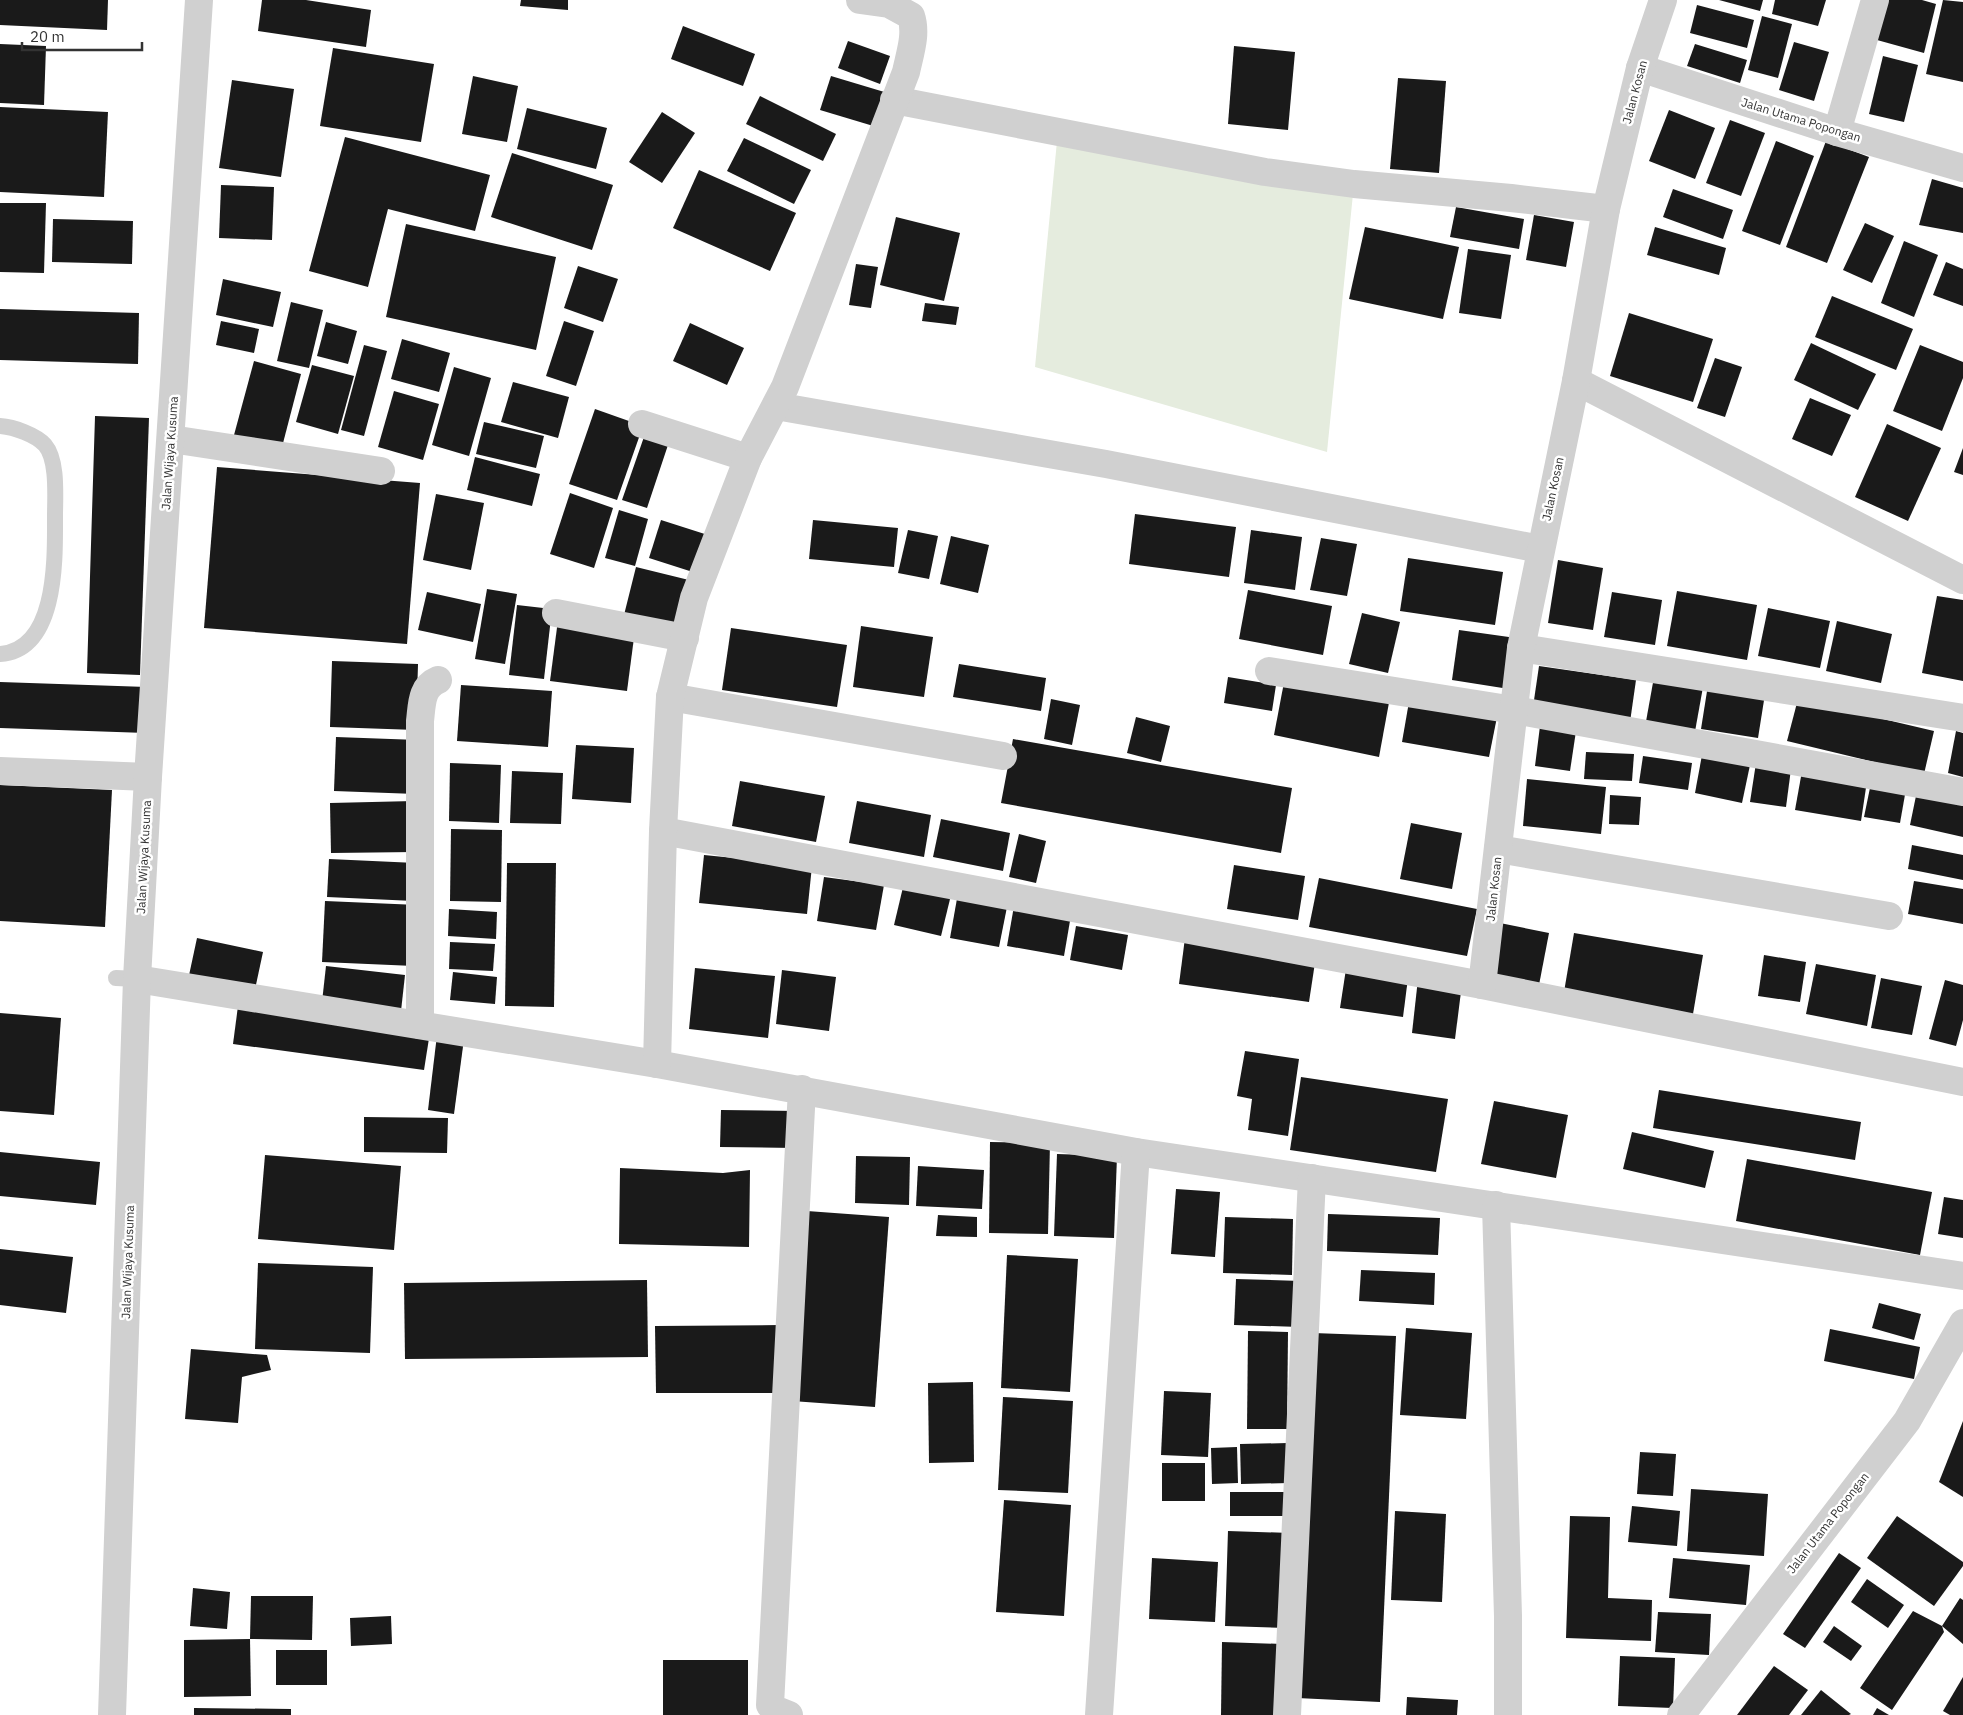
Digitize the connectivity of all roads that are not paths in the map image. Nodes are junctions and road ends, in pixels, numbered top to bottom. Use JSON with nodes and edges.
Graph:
{"nodes":[{"id":1,"x":199,"y":0,"type":"edge"},
{"id":2,"x":860,"y":0,"type":"edge"},
{"id":3,"x":1663,"y":0,"type":"edge"},
{"id":4,"x":1875,"y":0,"type":"edge"},
{"id":5,"x":1640,"y":68,"type":"junction"},
{"id":6,"x":894,"y":100,"type":"junction"},
{"id":7,"x":1837,"y":132,"type":"junction"},
{"id":8,"x":1963,"y":168,"type":"edge"},
{"id":9,"x":1606,"y":209,"type":"junction"},
{"id":10,"x":1576,"y":380,"type":"junction"},
{"id":11,"x":776,"y":406,"type":"junction"},
{"id":12,"x":642,"y":424,"type":"dead end"},
{"id":13,"x":0,"y":426,"type":"edge"},
{"id":14,"x":170,"y":439,"type":"junction"},
{"id":15,"x":748,"y":458,"type":"junction"},
{"id":16,"x":381,"y":471,"type":"dead end"},
{"id":17,"x":1540,"y":549,"type":"junction"},
{"id":18,"x":1963,"y":580,"type":"edge"},
{"id":19,"x":556,"y":613,"type":"dead end"},
{"id":20,"x":684,"y":638,"type":"junction"},
{"id":21,"x":1521,"y":648,"type":"junction"},
{"id":22,"x":0,"y":654,"type":"edge"},
{"id":23,"x":1269,"y":672,"type":"dead end"},
{"id":24,"x":438,"y":680,"type":"dead end"},
{"id":25,"x":670,"y":697,"type":"junction"},
{"id":26,"x":1514,"y":710,"type":"junction"},
{"id":27,"x":1963,"y":718,"type":"edge"},
{"id":28,"x":1003,"y":756,"type":"dead end"},
{"id":29,"x":0,"y":771,"type":"edge"},
{"id":30,"x":148,"y":777,"type":"junction"},
{"id":31,"x":1963,"y":792,"type":"edge"},
{"id":32,"x":663,"y":831,"type":"junction"},
{"id":33,"x":1498,"y":849,"type":"junction"},
{"id":34,"x":1889,"y":916,"type":"dead end"},
{"id":35,"x":127,"y":979,"type":"junction"},
{"id":36,"x":1482,"y":985,"type":"junction"},
{"id":37,"x":420,"y":1025,"type":"junction"},
{"id":38,"x":657,"y":1064,"type":"junction"},
{"id":39,"x":1963,"y":1082,"type":"edge"},
{"id":40,"x":802,"y":1089,"type":"junction"},
{"id":41,"x":1136,"y":1152,"type":"junction"},
{"id":42,"x":1312,"y":1178,"type":"junction"},
{"id":43,"x":1496,"y":1206,"type":"junction"},
{"id":44,"x":1963,"y":1276,"type":"edge"},
{"id":45,"x":1963,"y":1323,"type":"edge"},
{"id":46,"x":1955,"y":1356,"type":"edge"},
{"id":47,"x":112,"y":1715,"type":"edge"},
{"id":48,"x":789,"y":1715,"type":"edge"},
{"id":49,"x":1100,"y":1715,"type":"edge"},
{"id":50,"x":1287,"y":1715,"type":"edge"},
{"id":51,"x":1508,"y":1715,"type":"edge"},
{"id":52,"x":1681,"y":1715,"type":"edge"}],
"edges":[{"from":1,"to":14,"type":"street","name":"Jalan Wijaya Kusuma"},
{"from":2,"to":6,"type":"street"},
{"from":3,"to":5,"type":"street","name":"Jalan Kosan"},
{"from":4,"to":7,"type":"street"},
{"from":5,"to":7,"type":"street","name":"Jalan Utama Popongan"},
{"from":5,"to":9,"type":"street","name":"Jalan Kosan"},
{"from":6,"to":9,"type":"street"},
{"from":6,"to":11,"type":"street"},
{"from":7,"to":8,"type":"street","name":"Jalan Utama Popongan"},
{"from":9,"to":10,"type":"street","name":"Jalan Kosan"},
{"from":10,"to":17,"type":"street","name":"Jalan Kosan"},
{"from":10,"to":18,"type":"street"},
{"from":11,"to":15,"type":"street"},
{"from":11,"to":17,"type":"street"},
{"from":12,"to":15,"type":"street"},
{"from":13,"to":22,"type":"lane"},
{"from":14,"to":16,"type":"street"},
{"from":14,"to":30,"type":"street","name":"Jalan Wijaya Kusuma"},
{"from":15,"to":20,"type":"street"},
{"from":17,"to":21,"type":"street","name":"Jalan Kosan"},
{"from":19,"to":20,"type":"street"},
{"from":20,"to":25,"type":"street"},
{"from":21,"to":26,"type":"street","name":"Jalan Kosan"},
{"from":21,"to":27,"type":"street"},
{"from":23,"to":26,"type":"street"},
{"from":24,"to":37,"type":"street"},
{"from":25,"to":28,"type":"street"},
{"from":25,"to":32,"type":"street"},
{"from":26,"to":31,"type":"street"},
{"from":26,"to":33,"type":"street","name":"Jalan Kosan"},
{"from":29,"to":30,"type":"street"},
{"from":30,"to":35,"type":"street","name":"Jalan Wijaya Kusuma"},
{"from":32,"to":36,"type":"street"},
{"from":32,"to":38,"type":"street"},
{"from":33,"to":34,"type":"street"},
{"from":33,"to":36,"type":"street","name":"Jalan Kosan"},
{"from":35,"to":37,"type":"street"},
{"from":35,"to":47,"type":"street","name":"Jalan Wijaya Kusuma"},
{"from":36,"to":39,"type":"street"},
{"from":37,"to":38,"type":"street"},
{"from":38,"to":40,"type":"street"},
{"from":40,"to":41,"type":"street"},
{"from":40,"to":48,"type":"street"},
{"from":41,"to":42,"type":"street"},
{"from":41,"to":49,"type":"street"},
{"from":42,"to":43,"type":"street"},
{"from":42,"to":50,"type":"street"},
{"from":43,"to":44,"type":"street"},
{"from":43,"to":51,"type":"street"},
{"from":45,"to":46,"type":"street","name":"Jalan Utama Popongan"},
{"from":46,"to":52,"type":"street","name":"Jalan Utama Popongan"}]}
